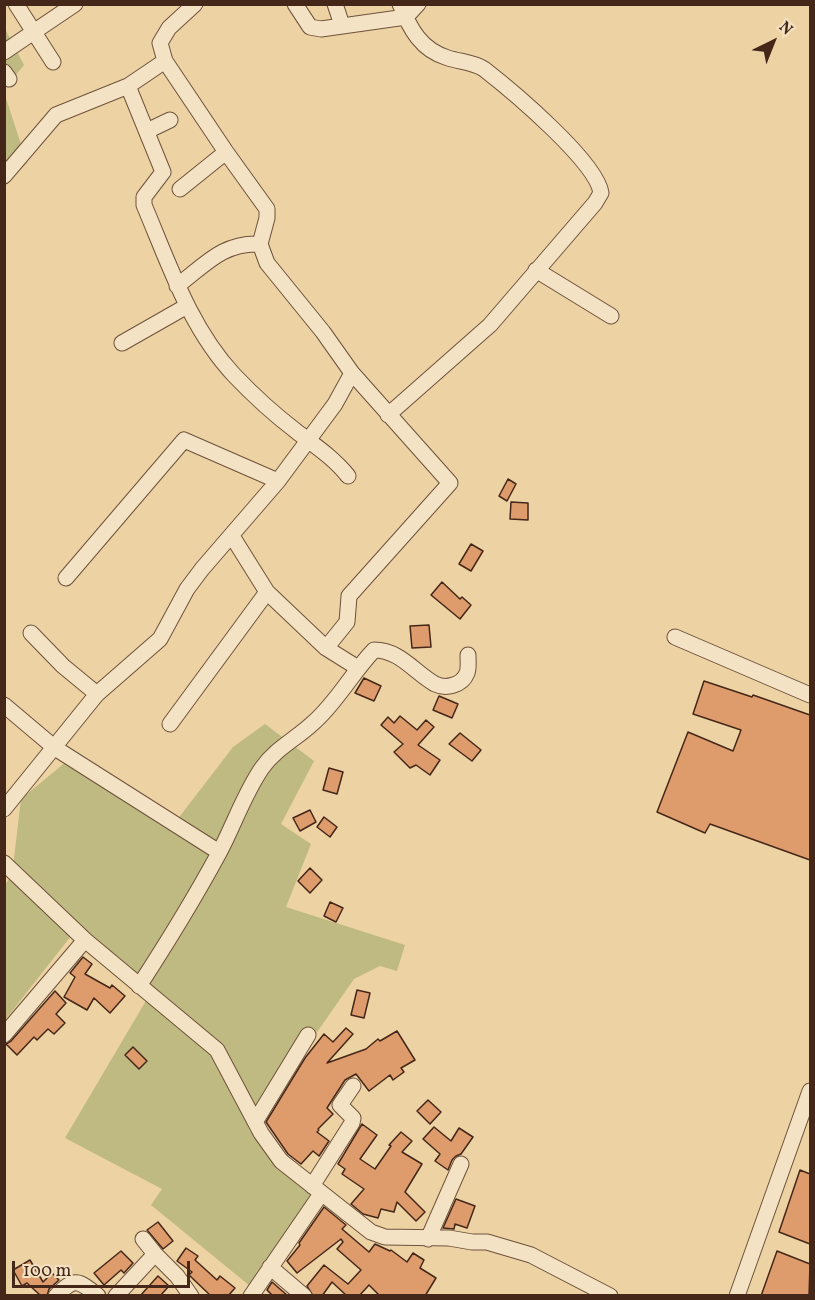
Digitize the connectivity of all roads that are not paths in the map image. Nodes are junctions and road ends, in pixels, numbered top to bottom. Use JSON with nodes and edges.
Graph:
{"nodes":[{"id":1,"x":16,"y":4,"type":"edge"},
{"id":2,"x":75,"y":4,"type":"edge"},
{"id":3,"x":195,"y":4,"type":"edge"},
{"id":4,"x":295,"y":4,"type":"edge"},
{"id":5,"x":335,"y":4,"type":"edge"},
{"id":6,"x":418,"y":4,"type":"edge"},
{"id":7,"x":403,"y":11,"type":"edge"},
{"id":8,"x":342,"y":25,"type":"junction"},
{"id":9,"x":33,"y":32,"type":"junction"},
{"id":10,"x":4,"y":52,"type":"edge"},
{"id":11,"x":165,"y":61,"type":"junction"},
{"id":12,"x":53,"y":62,"type":"dead end"},
{"id":13,"x":128,"y":86,"type":"junction"},
{"id":14,"x":170,"y":120,"type":"dead end"},
{"id":15,"x":147,"y":131,"type":"junction"},
{"id":16,"x":225,"y":152,"type":"junction"},
{"id":17,"x":4,"y":176,"type":"edge"},
{"id":18,"x":180,"y":189,"type":"dead end"},
{"id":19,"x":260,"y":244,"type":"junction"},
{"id":20,"x":536,"y":270,"type":"junction"},
{"id":21,"x":177,"y":286,"type":"junction"},
{"id":22,"x":188,"y":306,"type":"junction"},
{"id":23,"x":611,"y":316,"type":"dead end"},
{"id":24,"x":122,"y":343,"type":"dead end"},
{"id":25,"x":352,"y":373,"type":"junction"},
{"id":26,"x":388,"y":415,"type":"junction"},
{"id":27,"x":309,"y":440,"type":"junction"},
{"id":28,"x":348,"y":476,"type":"dead end"},
{"id":29,"x":278,"y":481,"type":"junction"},
{"id":30,"x":232,"y":536,"type":"junction"},
{"id":31,"x":66,"y":578,"type":"dead end"},
{"id":32,"x":267,"y":592,"type":"junction"},
{"id":33,"x":31,"y":633,"type":"dead end"},
{"id":34,"x":675,"y":637,"type":"dead end"},
{"id":35,"x":326,"y":648,"type":"junction"},
{"id":36,"x":468,"y":655,"type":"dead end"},
{"id":37,"x":357,"y":668,"type":"junction"},
{"id":38,"x":97,"y":694,"type":"junction"},
{"id":39,"x":810,"y":694,"type":"edge"},
{"id":40,"x":4,"y":705,"type":"edge"},
{"id":41,"x":170,"y":724,"type":"dead end"},
{"id":42,"x":55,"y":748,"type":"junction"},
{"id":43,"x":4,"y":809,"type":"edge"},
{"id":44,"x":219,"y":852,"type":"junction"},
{"id":45,"x":4,"y":863,"type":"edge"},
{"id":46,"x":85,"y":940,"type":"junction"},
{"id":47,"x":139,"y":986,"type":"junction"},
{"id":48,"x":4,"y":1035,"type":"edge"},
{"id":49,"x":308,"y":1035,"type":"dead end"},
{"id":50,"x":353,"y":1086,"type":"dead end"},
{"id":51,"x":810,"y":1091,"type":"edge"},
{"id":52,"x":255,"y":1122,"type":"junction"},
{"id":53,"x":461,"y":1164,"type":"dead end"},
{"id":54,"x":316,"y":1190,"type":"junction"},
{"id":55,"x":142,"y":1239,"type":"dead end"},
{"id":56,"x":428,"y":1239,"type":"junction"},
{"id":57,"x":155,"y":1254,"type":"junction"},
{"id":58,"x":270,"y":1267,"type":"junction"},
{"id":59,"x":56,"y":1296,"type":"edge"},
{"id":60,"x":98,"y":1296,"type":"edge"},
{"id":61,"x":116,"y":1296,"type":"edge"},
{"id":62,"x":191,"y":1296,"type":"edge"},
{"id":63,"x":251,"y":1296,"type":"edge"},
{"id":64,"x":304,"y":1296,"type":"edge"},
{"id":65,"x":610,"y":1296,"type":"edge"},
{"id":66,"x":737,"y":1296,"type":"edge"}],
"edges":[{"from":1,"to":9,"type":"street"},
{"from":2,"to":9,"type":"street"},
{"from":3,"to":11,"type":"street"},
{"from":4,"to":8,"type":"street"},
{"from":5,"to":8,"type":"street"},
{"from":6,"to":7,"type":"street"},
{"from":7,"to":8,"type":"street"},
{"from":7,"to":20,"type":"street"},
{"from":9,"to":10,"type":"street"},
{"from":9,"to":12,"type":"street"},
{"from":11,"to":13,"type":"street"},
{"from":11,"to":16,"type":"street"},
{"from":13,"to":15,"type":"street"},
{"from":13,"to":17,"type":"street"},
{"from":14,"to":15,"type":"street"},
{"from":15,"to":21,"type":"street"},
{"from":16,"to":18,"type":"street"},
{"from":16,"to":19,"type":"street"},
{"from":19,"to":21,"type":"street"},
{"from":19,"to":25,"type":"street"},
{"from":20,"to":23,"type":"street"},
{"from":20,"to":26,"type":"street"},
{"from":21,"to":22,"type":"street"},
{"from":22,"to":24,"type":"street"},
{"from":22,"to":27,"type":"street"},
{"from":25,"to":26,"type":"street"},
{"from":25,"to":27,"type":"street"},
{"from":26,"to":35,"type":"street"},
{"from":27,"to":28,"type":"street"},
{"from":27,"to":29,"type":"street"},
{"from":29,"to":30,"type":"street"},
{"from":29,"to":31,"type":"street"},
{"from":30,"to":32,"type":"street"},
{"from":30,"to":38,"type":"street"},
{"from":32,"to":35,"type":"street"},
{"from":32,"to":41,"type":"street"},
{"from":33,"to":38,"type":"street"},
{"from":34,"to":39,"type":"street"},
{"from":35,"to":37,"type":"street"},
{"from":36,"to":37,"type":"street"},
{"from":37,"to":44,"type":"street"},
{"from":38,"to":42,"type":"street"},
{"from":40,"to":42,"type":"street"},
{"from":42,"to":43,"type":"street"},
{"from":42,"to":44,"type":"street"},
{"from":44,"to":47,"type":"street"},
{"from":45,"to":46,"type":"street"},
{"from":46,"to":47,"type":"street"},
{"from":46,"to":48,"type":"street"},
{"from":47,"to":52,"type":"street"},
{"from":49,"to":52,"type":"street"},
{"from":50,"to":54,"type":"street"},
{"from":51,"to":66,"type":"street"},
{"from":52,"to":54,"type":"street"},
{"from":53,"to":56,"type":"street"},
{"from":54,"to":56,"type":"street"},
{"from":54,"to":58,"type":"street"},
{"from":55,"to":57,"type":"street"},
{"from":56,"to":65,"type":"street"},
{"from":57,"to":61,"type":"street"},
{"from":57,"to":62,"type":"street"},
{"from":58,"to":63,"type":"street"},
{"from":58,"to":64,"type":"street"},
{"from":59,"to":60,"type":"street"}]}
